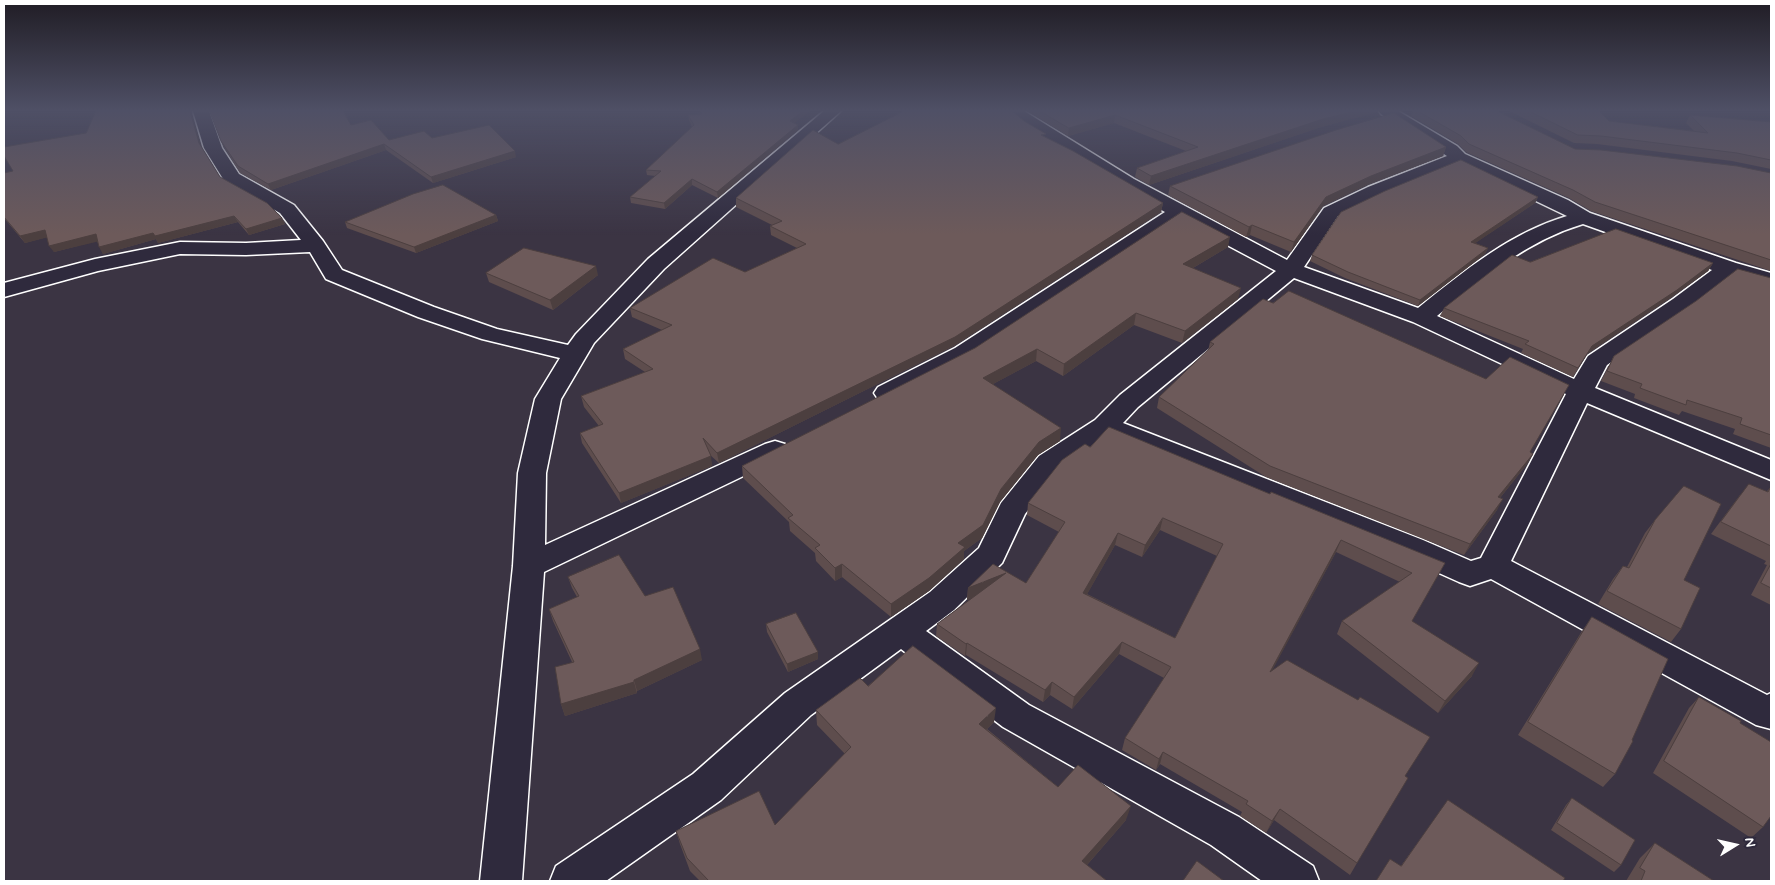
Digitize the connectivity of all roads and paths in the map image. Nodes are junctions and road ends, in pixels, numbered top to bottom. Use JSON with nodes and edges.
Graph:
{"nodes":[{"id":1,"x":216,"y":152,"type":"edge"},
{"id":2,"x":785,"y":152,"type":"edge"},
{"id":3,"x":1084,"y":152,"type":"edge"},
{"id":4,"x":1453,"y":152,"type":"edge"},
{"id":5,"x":1459,"y":158,"type":"junction"},
{"id":6,"x":1179,"y":212,"type":"junction"},
{"id":7,"x":1582,"y":217,"type":"junction"},
{"id":8,"x":316,"y":245,"type":"junction"},
{"id":9,"x":1728,"y":268,"type":"junction"},
{"id":10,"x":1291,"y":270,"type":"junction"},
{"id":11,"x":1771,"y":280,"type":"edge"},
{"id":12,"x":4,"y":290,"type":"edge"},
{"id":13,"x":1420,"y":317,"type":"junction"},
{"id":14,"x":575,"y":354,"type":"junction"},
{"id":15,"x":1580,"y":391,"type":"junction"},
{"id":16,"x":863,"y":406,"type":"edge"},
{"id":17,"x":1105,"y":426,"type":"junction"},
{"id":18,"x":798,"y":438,"type":"edge"},
{"id":19,"x":1771,"y":471,"type":"edge"},
{"id":20,"x":529,"y":566,"type":"junction"},
{"id":21,"x":1493,"y":566,"type":"junction"},
{"id":22,"x":901,"y":631,"type":"junction"},
{"id":23,"x":1770,"y":713,"type":"edge"},
{"id":24,"x":501,"y":881,"type":"edge"},
{"id":25,"x":571,"y":881,"type":"edge"},
{"id":26,"x":1298,"y":881,"type":"edge"}],
"edges":[{"from":1,"to":8,"type":"street"},
{"from":2,"to":14,"type":"street"},
{"from":3,"to":6,"type":"street"},
{"from":4,"to":5,"type":"street"},
{"from":5,"to":7,"type":"street"},
{"from":5,"to":10,"type":"street"},
{"from":6,"to":10,"type":"street"},
{"from":6,"to":16,"type":"street"},
{"from":7,"to":9,"type":"street"},
{"from":7,"to":13,"type":"street"},
{"from":8,"to":12,"type":"street"},
{"from":8,"to":14,"type":"street"},
{"from":9,"to":11,"type":"street"},
{"from":9,"to":15,"type":"street"},
{"from":10,"to":13,"type":"street"},
{"from":10,"to":17,"type":"street"},
{"from":13,"to":15,"type":"street"},
{"from":14,"to":20,"type":"street"},
{"from":15,"to":19,"type":"street"},
{"from":15,"to":21,"type":"street"},
{"from":17,"to":21,"type":"street"},
{"from":17,"to":22,"type":"street"},
{"from":18,"to":20,"type":"street"},
{"from":20,"to":24,"type":"street"},
{"from":21,"to":23,"type":"street"},
{"from":22,"to":25,"type":"street"},
{"from":22,"to":26,"type":"street"}]}
